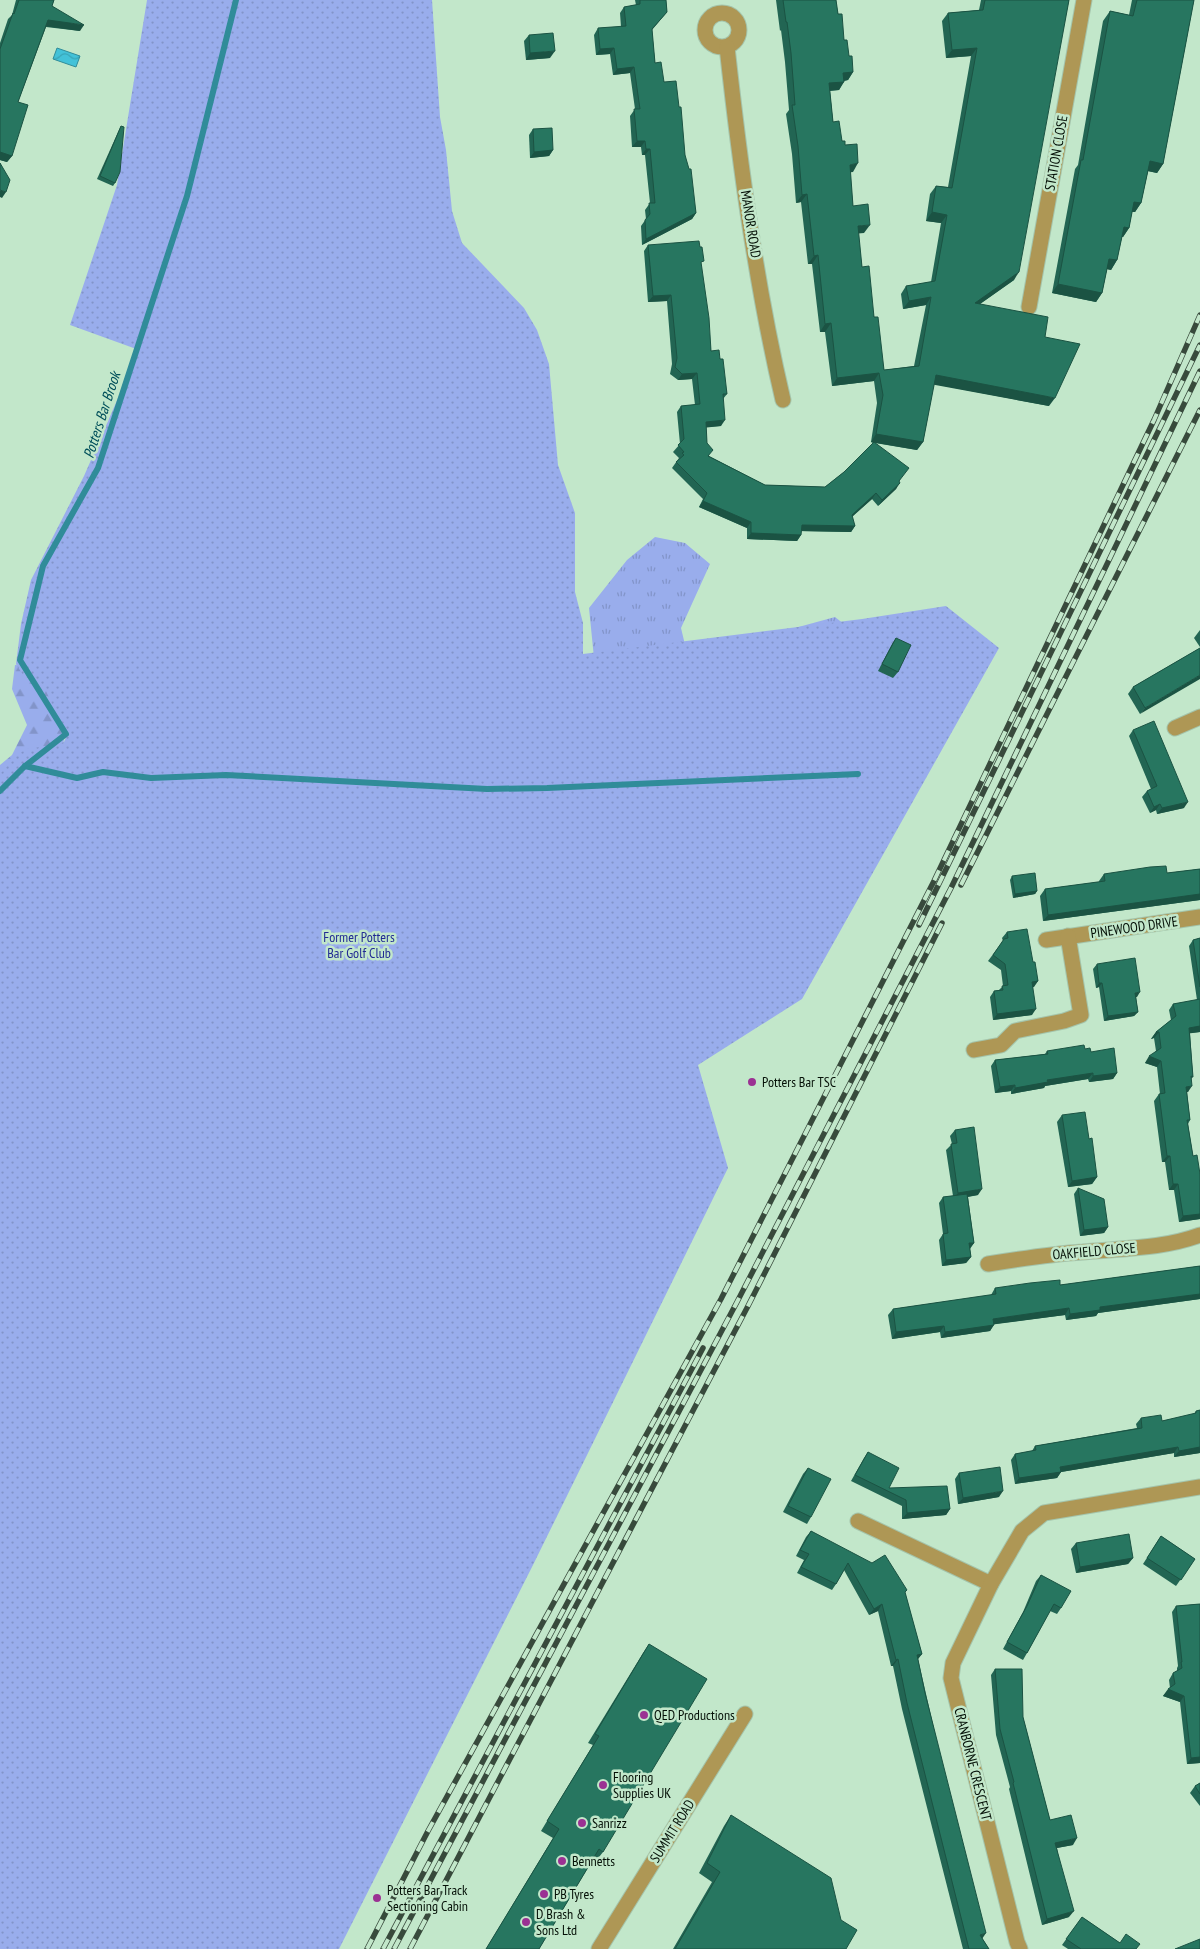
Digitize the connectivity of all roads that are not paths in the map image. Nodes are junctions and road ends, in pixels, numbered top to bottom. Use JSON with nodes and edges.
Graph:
{"nodes":[{"id":1,"x":1084,"y":0,"type":"edge"},
{"id":2,"x":722,"y":6,"type":"edge"},
{"id":3,"x":727,"y":47,"type":"junction"},
{"id":4,"x":1029,"y":307,"type":"dead end"},
{"id":5,"x":784,"y":400,"type":"dead end"},
{"id":6,"x":1200,"y":717,"type":"edge"},
{"id":7,"x":1175,"y":728,"type":"dead end"},
{"id":8,"x":1200,"y":917,"type":"edge"},
{"id":9,"x":1068,"y":936,"type":"junction"},
{"id":10,"x":1046,"y":940,"type":"dead end"},
{"id":11,"x":974,"y":1050,"type":"dead end"},
{"id":12,"x":1200,"y":1235,"type":"edge"},
{"id":13,"x":988,"y":1264,"type":"dead end"},
{"id":14,"x":1200,"y":1487,"type":"edge"},
{"id":15,"x":858,"y":1520,"type":"dead end"},
{"id":16,"x":991,"y":1584,"type":"junction"},
{"id":17,"x":745,"y":1714,"type":"dead end"},
{"id":18,"x":599,"y":1949,"type":"edge"},
{"id":19,"x":1020,"y":1949,"type":"edge"}],
"edges":[{"from":1,"to":4,"type":"street","name":"STATION CLOSE"},
{"from":2,"to":3,"type":"street"},
{"from":2,"to":3,"type":"street"},
{"from":3,"to":5,"type":"street","name":"MANOR ROAD"},
{"from":6,"to":7,"type":"street"},
{"from":8,"to":9,"type":"street","name":"PINEWOOD DRIVE"},
{"from":9,"to":10,"type":"street","name":"PINEWOOD DRIVE"},
{"from":9,"to":11,"type":"street"},
{"from":12,"to":13,"type":"street","name":"OAKFIELD CLOSE"},
{"from":14,"to":16,"type":"street","name":"CRANBORNE CRESCENT"},
{"from":15,"to":16,"type":"street"},
{"from":16,"to":19,"type":"street","name":"CRANBORNE CRESCENT"},
{"from":17,"to":18,"type":"street","name":"SUMMIT ROAD"}]}
